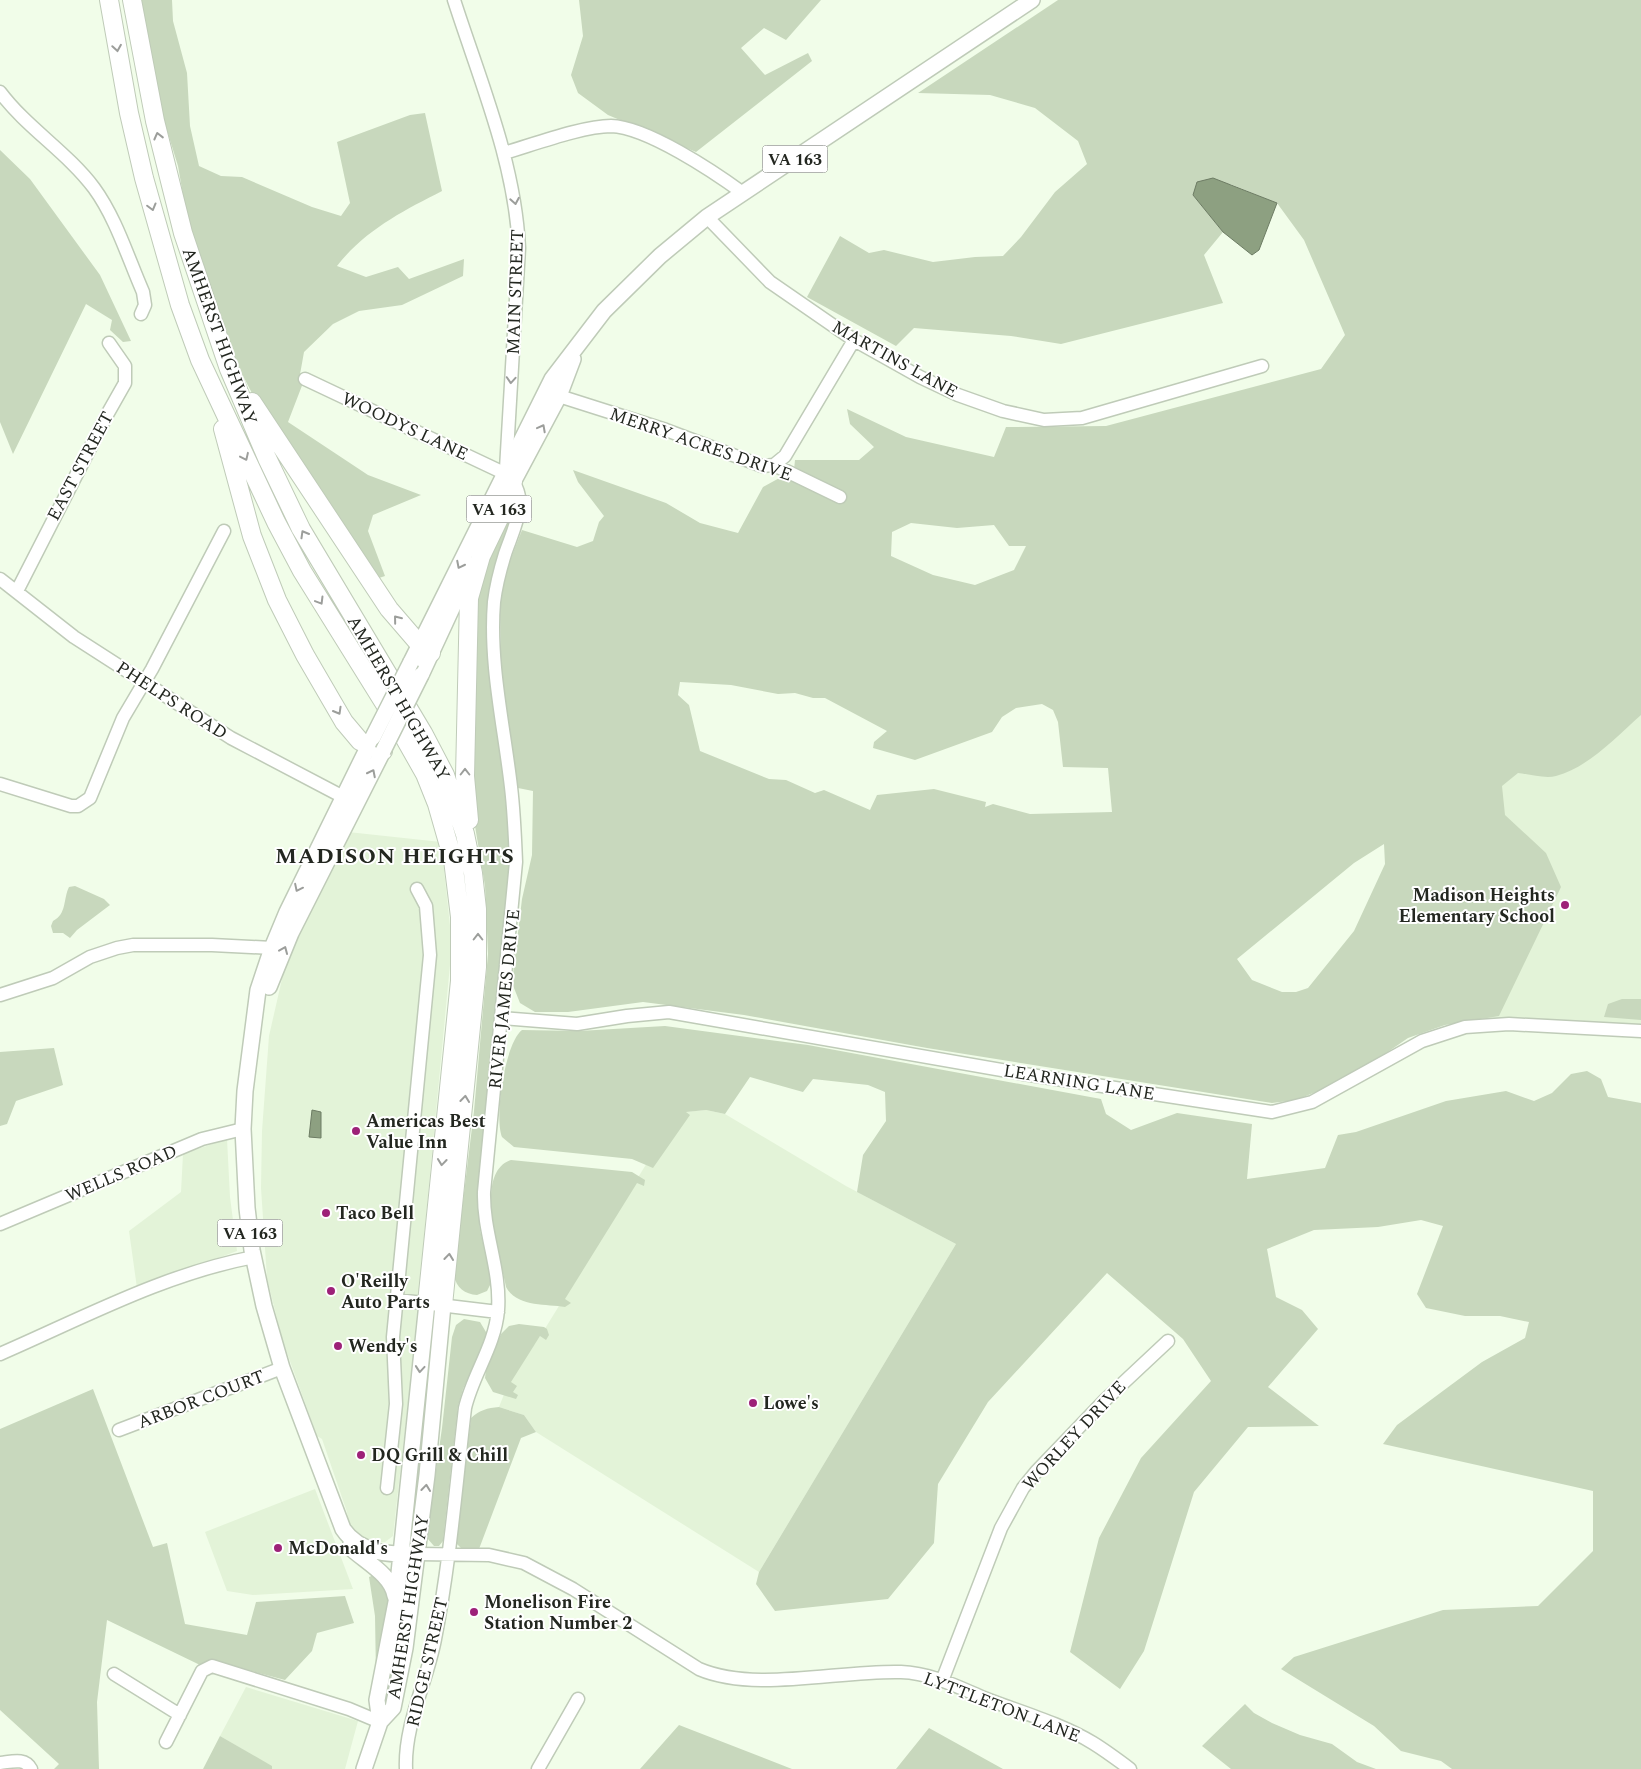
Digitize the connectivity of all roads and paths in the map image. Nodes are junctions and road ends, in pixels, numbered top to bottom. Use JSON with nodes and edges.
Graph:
{"nodes":[{"id":1,"x":109,"y":0,"type":"edge"},
{"id":2,"x":132,"y":0,"type":"edge"},
{"id":3,"x":454,"y":0,"type":"edge"},
{"id":4,"x":1032,"y":0,"type":"edge"},
{"id":5,"x":0,"y":92,"type":"edge"},
{"id":6,"x":504,"y":153,"type":"junction"},
{"id":7,"x":744,"y":193,"type":"junction"},
{"id":8,"x":707,"y":217,"type":"junction"},
{"id":9,"x":140,"y":314,"type":"dead end"},
{"id":10,"x":216,"y":334,"type":"junction"},
{"id":11,"x":854,"y":340,"type":"junction"},
{"id":12,"x":109,"y":343,"type":"dead end"},
{"id":13,"x":579,"y":344,"type":"junction"},
{"id":14,"x":200,"y":360,"type":"junction"},
{"id":15,"x":1262,"y":366,"type":"dead end"},
{"id":16,"x":305,"y":378,"type":"dead end"},
{"id":17,"x":559,"y":396,"type":"junction"},
{"id":18,"x":774,"y":465,"type":"junction"},
{"id":19,"x":510,"y":478,"type":"junction"},
{"id":20,"x":840,"y":496,"type":"dead end"},
{"id":21,"x":224,"y":531,"type":"dead end"},
{"id":22,"x":0,"y":579,"type":"edge"},
{"id":23,"x":17,"y":591,"type":"junction"},
{"id":24,"x":426,"y":649,"type":"junction"},
{"id":25,"x":145,"y":682,"type":"junction"},
{"id":26,"x":375,"y":745,"type":"junction"},
{"id":27,"x":0,"y":784,"type":"edge"},
{"id":28,"x":350,"y":800,"type":"junction"},
{"id":29,"x":473,"y":873,"type":"junction"},
{"id":30,"x":417,"y":889,"type":"dead end"},
{"id":31,"x":272,"y":948,"type":"junction"},
{"id":32,"x":0,"y":995,"type":"edge"},
{"id":33,"x":502,"y":1018,"type":"junction"},
{"id":34,"x":253,"y":1027,"type":"junction"},
{"id":35,"x":1641,"y":1031,"type":"edge"},
{"id":36,"x":243,"y":1129,"type":"junction"},
{"id":37,"x":0,"y":1224,"type":"edge"},
{"id":38,"x":254,"y":1257,"type":"junction"},
{"id":39,"x":398,"y":1300,"type":"junction"},
{"id":40,"x":435,"y":1304,"type":"junction"},
{"id":41,"x":498,"y":1312,"type":"junction"},
{"id":42,"x":1168,"y":1340,"type":"dead end"},
{"id":43,"x":0,"y":1354,"type":"edge"},
{"id":44,"x":282,"y":1368,"type":"junction"},
{"id":45,"x":119,"y":1430,"type":"dead end"},
{"id":46,"x":387,"y":1488,"type":"dead end"},
{"id":47,"x":348,"y":1537,"type":"junction"},
{"id":48,"x":401,"y":1554,"type":"junction"},
{"id":49,"x":418,"y":1554,"type":"junction"},
{"id":50,"x":448,"y":1554,"type":"junction"},
{"id":51,"x":396,"y":1602,"type":"junction"},
{"id":52,"x":114,"y":1674,"type":"dead end"},
{"id":53,"x":942,"y":1681,"type":"junction"},
{"id":54,"x":578,"y":1699,"type":"dead end"},
{"id":55,"x":180,"y":1715,"type":"junction"},
{"id":56,"x":380,"y":1722,"type":"junction"},
{"id":57,"x":166,"y":1742,"type":"dead end"},
{"id":58,"x":0,"y":1764,"type":"edge"},
{"id":59,"x":31,"y":1769,"type":"edge"},
{"id":60,"x":364,"y":1769,"type":"edge"},
{"id":61,"x":406,"y":1769,"type":"edge"},
{"id":62,"x":538,"y":1769,"type":"edge"},
{"id":63,"x":1130,"y":1769,"type":"edge"}],
"edges":[{"from":1,"to":14,"type":"highway","name":"AMHERST HIGHWAY","one_way":true},
{"from":10,"to":2,"type":"highway","name":"AMHERST HIGHWAY","one_way":true},
{"from":3,"to":6,"type":"street","name":"MAIN STREET"},
{"from":4,"to":7,"type":"main road","number":"VA 163"},
{"from":5,"to":9,"type":"street"},
{"from":6,"to":7,"type":"street"},
{"from":6,"to":19,"type":"street","name":"MAIN STREET","one_way":true},
{"from":7,"to":8,"type":"main road","number":"VA 163"},
{"from":8,"to":11,"type":"street","name":"MARTINS LANE"},
{"from":8,"to":13,"type":"main road","number":"VA 163"},
{"from":24,"to":10,"type":"highway","one_way":true},
{"from":29,"to":10,"type":"highway","name":"AMHERST HIGHWAY","one_way":true},
{"from":11,"to":15,"type":"street","name":"MARTINS LANE"},
{"from":11,"to":18,"type":"street"},
{"from":12,"to":23,"type":"street","name":"EAST STREET"},
{"from":13,"to":17,"type":"main road","number":"VA 163"},
{"from":13,"to":19,"type":"main road","number":"VA 163"},
{"from":14,"to":26,"type":"highway","one_way":true},
{"from":14,"to":40,"type":"highway","name":"AMHERST HIGHWAY","one_way":true},
{"from":16,"to":19,"type":"street","name":"WOODYS LANE"},
{"from":17,"to":18,"type":"street","name":"MERRY ACRES DRIVE"},
{"from":19,"to":17,"type":"main road","number":"VA 163","one_way":true},
{"from":18,"to":20,"type":"street","name":"MERRY ACRES DRIVE"},
{"from":19,"to":24,"type":"main road","number":"VA 163"},
{"from":29,"to":19,"type":"highway","one_way":true},
{"from":19,"to":33,"type":"street","name":"RIVER JAMES DRIVE"},
{"from":21,"to":25,"type":"street"},
{"from":22,"to":23,"type":"street","name":"PHELPS ROAD"},
{"from":23,"to":25,"type":"street","name":"PHELPS ROAD"},
{"from":24,"to":26,"type":"main road","number":"VA 163","bridge":true},
{"from":24,"to":26,"type":"main road","number":"VA 163","bridge":true},
{"from":25,"to":27,"type":"street"},
{"from":25,"to":28,"type":"street","name":"PHELPS ROAD"},
{"from":26,"to":28,"type":"main road","number":"VA 163"},
{"from":28,"to":31,"type":"main road","number":"VA 163","one_way":true},
{"from":34,"to":28,"type":"main road","number":"VA 163","one_way":true},
{"from":40,"to":29,"type":"highway","name":"AMHERST HIGHWAY","one_way":true},
{"from":30,"to":39,"type":"street"},
{"from":31,"to":32,"type":"street"},
{"from":31,"to":34,"type":"main road","number":"VA 163"},
{"from":33,"to":35,"type":"street","name":"LEARNING LANE"},
{"from":33,"to":41,"type":"street","name":"RIVER JAMES DRIVE"},
{"from":34,"to":36,"type":"main road","number":"VA 163"},
{"from":36,"to":37,"type":"street","name":"WELLS ROAD"},
{"from":36,"to":38,"type":"main road","number":"VA 163"},
{"from":38,"to":43,"type":"street"},
{"from":38,"to":44,"type":"main road","number":"VA 163"},
{"from":39,"to":40,"type":"street"},
{"from":39,"to":46,"type":"street"},
{"from":40,"to":41,"type":"street"},
{"from":40,"to":48,"type":"main road","name":"AMHERST HIGHWAY","one_way":true},
{"from":49,"to":40,"type":"main road","name":"AMHERST HIGHWAY","one_way":true},
{"from":41,"to":50,"type":"street","name":"RIVER JAMES DRIVE"},
{"from":42,"to":53,"type":"street","name":"WORLEY DRIVE"},
{"from":44,"to":45,"type":"street","name":"ARBOR COURT"},
{"from":44,"to":47,"type":"main road","number":"VA 163"},
{"from":47,"to":48,"type":"main road"},
{"from":47,"to":51,"type":"main road"},
{"from":48,"to":49,"type":"main road"},
{"from":48,"to":51,"type":"main road","name":"AMHERST HIGHWAY"},
{"from":49,"to":50,"type":"street","name":"LYTTLETON LANE"},
{"from":49,"to":56,"type":"main road","name":"AMHERST HIGHWAY"},
{"from":50,"to":53,"type":"street","name":"LYTTLETON LANE"},
{"from":50,"to":61,"type":"street","name":"RIDGE STREET"},
{"from":51,"to":56,"type":"main road","name":"AMHERST HIGHWAY"},
{"from":52,"to":55,"type":"street"},
{"from":53,"to":63,"type":"street","name":"LYTTLETON LANE"},
{"from":54,"to":62,"type":"street"},
{"from":55,"to":56,"type":"street"},
{"from":55,"to":57,"type":"street"},
{"from":56,"to":60,"type":"main road"},
{"from":58,"to":59,"type":"street"}]}
